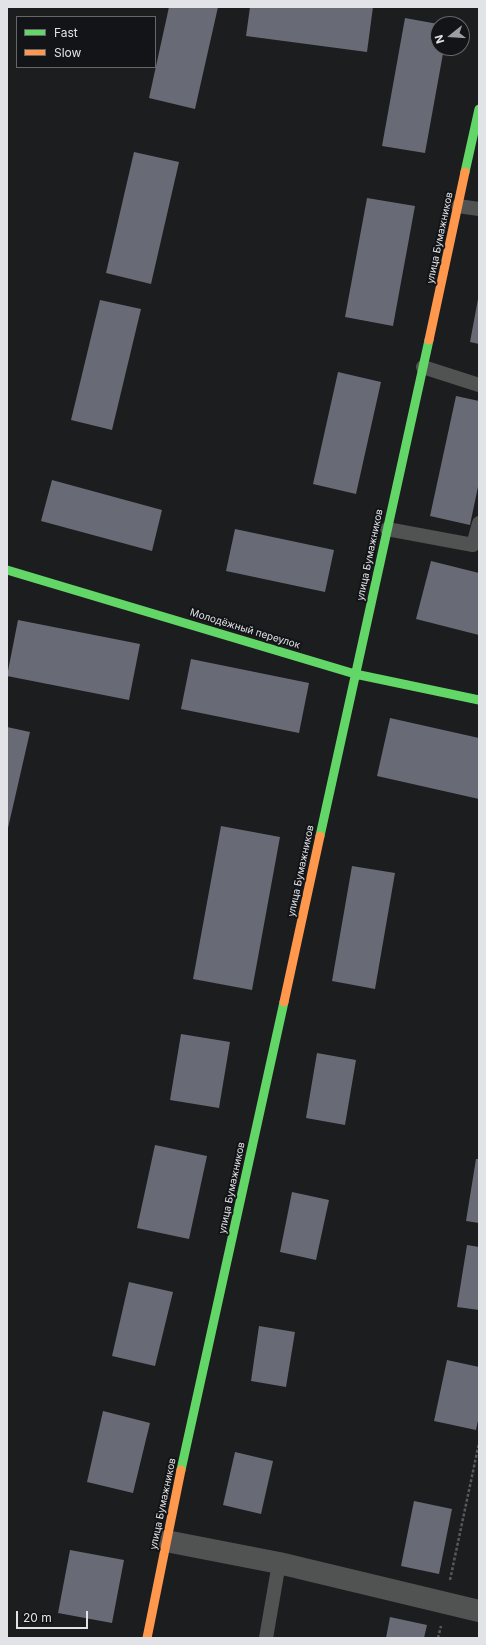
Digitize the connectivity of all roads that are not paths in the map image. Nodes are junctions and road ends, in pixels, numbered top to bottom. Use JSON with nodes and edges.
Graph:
{"nodes":[{"id":1,"x":479,"y":109,"type":"edge"},
{"id":2,"x":458,"y":206,"type":"junction"},
{"id":3,"x":479,"y":209,"type":"edge"},
{"id":4,"x":423,"y":367,"type":"junction"},
{"id":5,"x":479,"y":386,"type":"edge"},
{"id":6,"x":479,"y":523,"type":"edge"},
{"id":7,"x":387,"y":529,"type":"junction"},
{"id":8,"x":7,"y":570,"type":"edge"},
{"id":9,"x":355,"y":674,"type":"junction"},
{"id":10,"x":479,"y":700,"type":"edge"},
{"id":11,"x":166,"y":1541,"type":"junction"},
{"id":12,"x":278,"y":1564,"type":"junction"},
{"id":13,"x":479,"y":1611,"type":"edge"},
{"id":14,"x":147,"y":1638,"type":"edge"},
{"id":15,"x":266,"y":1638,"type":"edge"}],
"edges":[{"from":1,"to":2,"type":"street","name":"улица Бумажников"},
{"from":2,"to":3,"type":"lane"},
{"from":2,"to":4,"type":"street","name":"улица Бумажников"},
{"from":4,"to":5,"type":"lane"},
{"from":4,"to":7,"type":"street","name":"улица Бумажников"},
{"from":6,"to":7,"type":"lane"},
{"from":7,"to":9,"type":"street","name":"улица Бумажников"},
{"from":8,"to":9,"type":"street","name":"Молодёжный переулок"},
{"from":9,"to":10,"type":"street","name":"Молодёжный переулок"},
{"from":9,"to":11,"type":"street","name":"улица Бумажников"},
{"from":11,"to":12,"type":"street"},
{"from":11,"to":14,"type":"street","name":"улица Бумажников"},
{"from":12,"to":13,"type":"street"},
{"from":12,"to":15,"type":"lane"}]}
